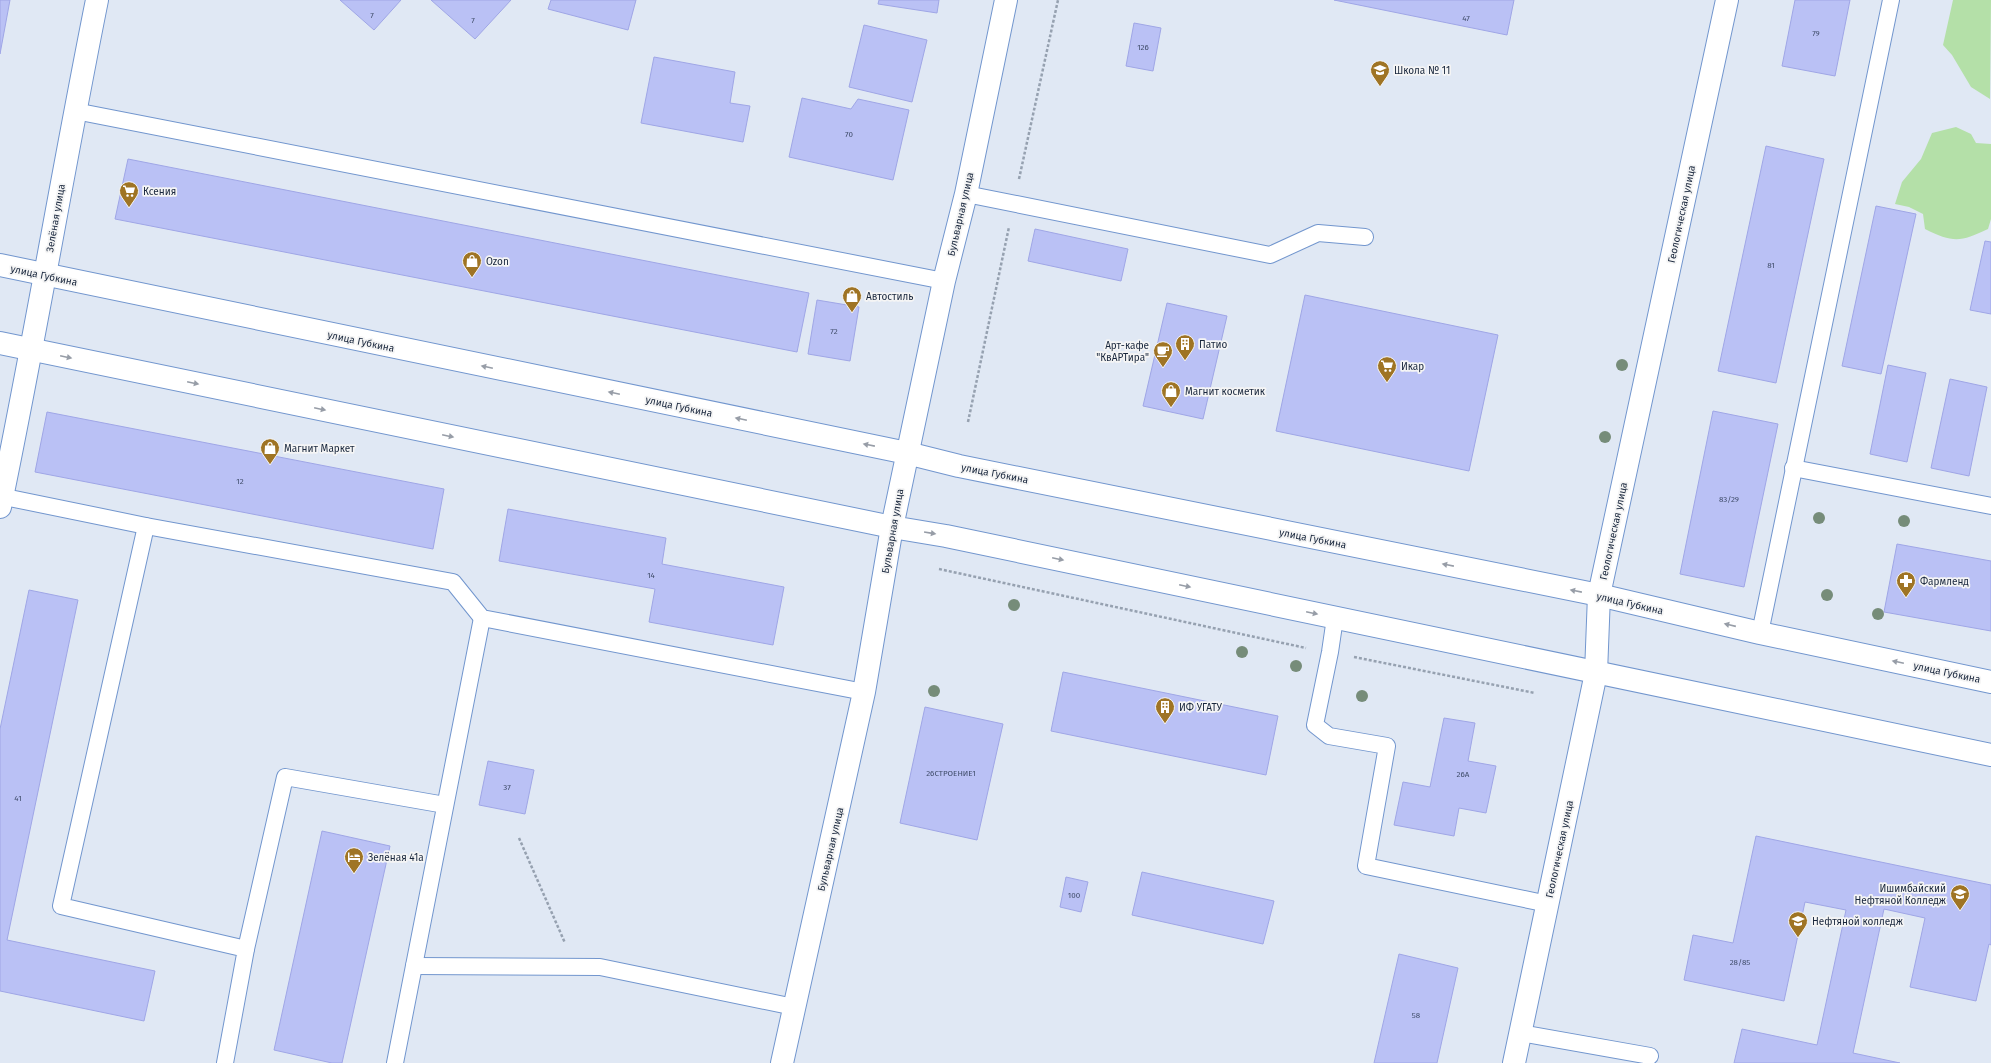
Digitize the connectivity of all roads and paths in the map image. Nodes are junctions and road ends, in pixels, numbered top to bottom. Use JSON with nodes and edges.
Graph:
{"nodes":[{"id":1,"x":97,"y":0,"type":"edge"},
{"id":2,"x":1006,"y":0,"type":"edge"},
{"id":3,"x":1727,"y":0,"type":"edge"},
{"id":4,"x":1890,"y":0,"type":"edge"},
{"id":5,"x":74,"y":111,"type":"junction"},
{"id":6,"x":966,"y":194,"type":"junction"},
{"id":7,"x":1365,"y":237,"type":"dead end"},
{"id":8,"x":0,"y":265,"type":"edge"},
{"id":9,"x":45,"y":276,"type":"junction"},
{"id":10,"x":944,"y":281,"type":"junction"},
{"id":11,"x":0,"y":344,"type":"edge"},
{"id":12,"x":32,"y":350,"type":"junction"},
{"id":13,"x":907,"y":453,"type":"junction"},
{"id":14,"x":1793,"y":468,"type":"junction"},
{"id":15,"x":1,"y":500,"type":"edge"},
{"id":16,"x":1991,"y":506,"type":"edge"},
{"id":17,"x":146,"y":526,"type":"junction"},
{"id":18,"x":892,"y":527,"type":"junction"},
{"id":19,"x":939,"y":569,"type":"dead end"},
{"id":20,"x":1599,"y":595,"type":"junction"},
{"id":21,"x":482,"y":618,"type":"junction"},
{"id":22,"x":1335,"y":618,"type":"junction"},
{"id":23,"x":1760,"y":632,"type":"junction"},
{"id":24,"x":1330,"y":652,"type":"junction"},
{"id":25,"x":1596,"y":674,"type":"junction"},
{"id":26,"x":1991,"y":682,"type":"edge"},
{"id":27,"x":864,"y":692,"type":"junction"},
{"id":28,"x":1535,"y":693,"type":"dead end"},
{"id":29,"x":1991,"y":756,"type":"edge"},
{"id":30,"x":445,"y":805,"type":"junction"},
{"id":31,"x":519,"y":838,"type":"dead end"},
{"id":32,"x":1548,"y":904,"type":"junction"},
{"id":33,"x":246,"y":949,"type":"junction"},
{"id":34,"x":414,"y":966,"type":"junction"},
{"id":35,"x":576,"y":967,"type":"junction"},
{"id":36,"x":794,"y":1007,"type":"junction"},
{"id":37,"x":1520,"y":1033,"type":"junction"},
{"id":38,"x":1650,"y":1056,"type":"dead end"},
{"id":39,"x":225,"y":1063,"type":"edge"},
{"id":40,"x":395,"y":1063,"type":"edge"},
{"id":41,"x":782,"y":1063,"type":"edge"},
{"id":42,"x":1514,"y":1063,"type":"edge"}],
"edges":[{"from":1,"to":5,"type":"street","name":"Зелёная улица"},
{"from":2,"to":6,"type":"street","name":"Бульварная улица"},
{"from":3,"to":20,"type":"street","name":"Геологическая улица"},
{"from":4,"to":14,"type":"lane"},
{"from":5,"to":9,"type":"street","name":"Зелёная улица"},
{"from":5,"to":10,"type":"lane"},
{"from":6,"to":7,"type":"lane"},
{"from":6,"to":10,"type":"street","name":"Бульварная улица"},
{"from":8,"to":9,"type":"street","name":"улица Губкина"},
{"from":9,"to":12,"type":"street","name":"Зелёная улица"},
{"from":13,"to":9,"type":"street","name":"улица Губкина","one_way":true},
{"from":10,"to":13,"type":"street","name":"Бульварная улица"},
{"from":11,"to":12,"type":"street"},
{"from":12,"to":15,"type":"street","name":"Зелёная улица"},
{"from":12,"to":18,"type":"street","one_way":true},
{"from":13,"to":18,"type":"street","name":"Бульварная улица"},
{"from":20,"to":13,"type":"street","name":"улица Губкина","one_way":true},
{"from":14,"to":16,"type":"lane"},
{"from":14,"to":23,"type":"lane"},
{"from":15,"to":17,"type":"lane"},
{"from":17,"to":21,"type":"lane"},
{"from":17,"to":33,"type":"lane"},
{"from":18,"to":22,"type":"street","one_way":true},
{"from":18,"to":27,"type":"street","name":"Бульварная улица"},
{"from":19,"to":24,"type":"path"},
{"from":23,"to":20,"type":"street","name":"улица Губкина","one_way":true},
{"from":20,"to":25,"type":"street","name":"Геологическая улица"},
{"from":21,"to":27,"type":"lane"},
{"from":21,"to":30,"type":"lane"},
{"from":22,"to":24,"type":"lane"},
{"from":22,"to":25,"type":"street"},
{"from":26,"to":23,"type":"street","name":"улица Губкина","one_way":true},
{"from":24,"to":28,"type":"path"},
{"from":24,"to":32,"type":"lane"},
{"from":25,"to":29,"type":"street"},
{"from":25,"to":32,"type":"street","name":"Геологическая улица"},
{"from":27,"to":36,"type":"street","name":"Бульварная улица"},
{"from":30,"to":33,"type":"lane"},
{"from":30,"to":34,"type":"lane"},
{"from":31,"to":35,"type":"path"},
{"from":32,"to":37,"type":"street","name":"Геологическая улица"},
{"from":33,"to":39,"type":"lane"},
{"from":34,"to":35,"type":"lane"},
{"from":34,"to":40,"type":"lane"},
{"from":35,"to":36,"type":"lane"},
{"from":36,"to":41,"type":"street","name":"Бульварная улица"},
{"from":37,"to":38,"type":"lane"},
{"from":37,"to":42,"type":"street","name":"Геологическая улица"}]}
